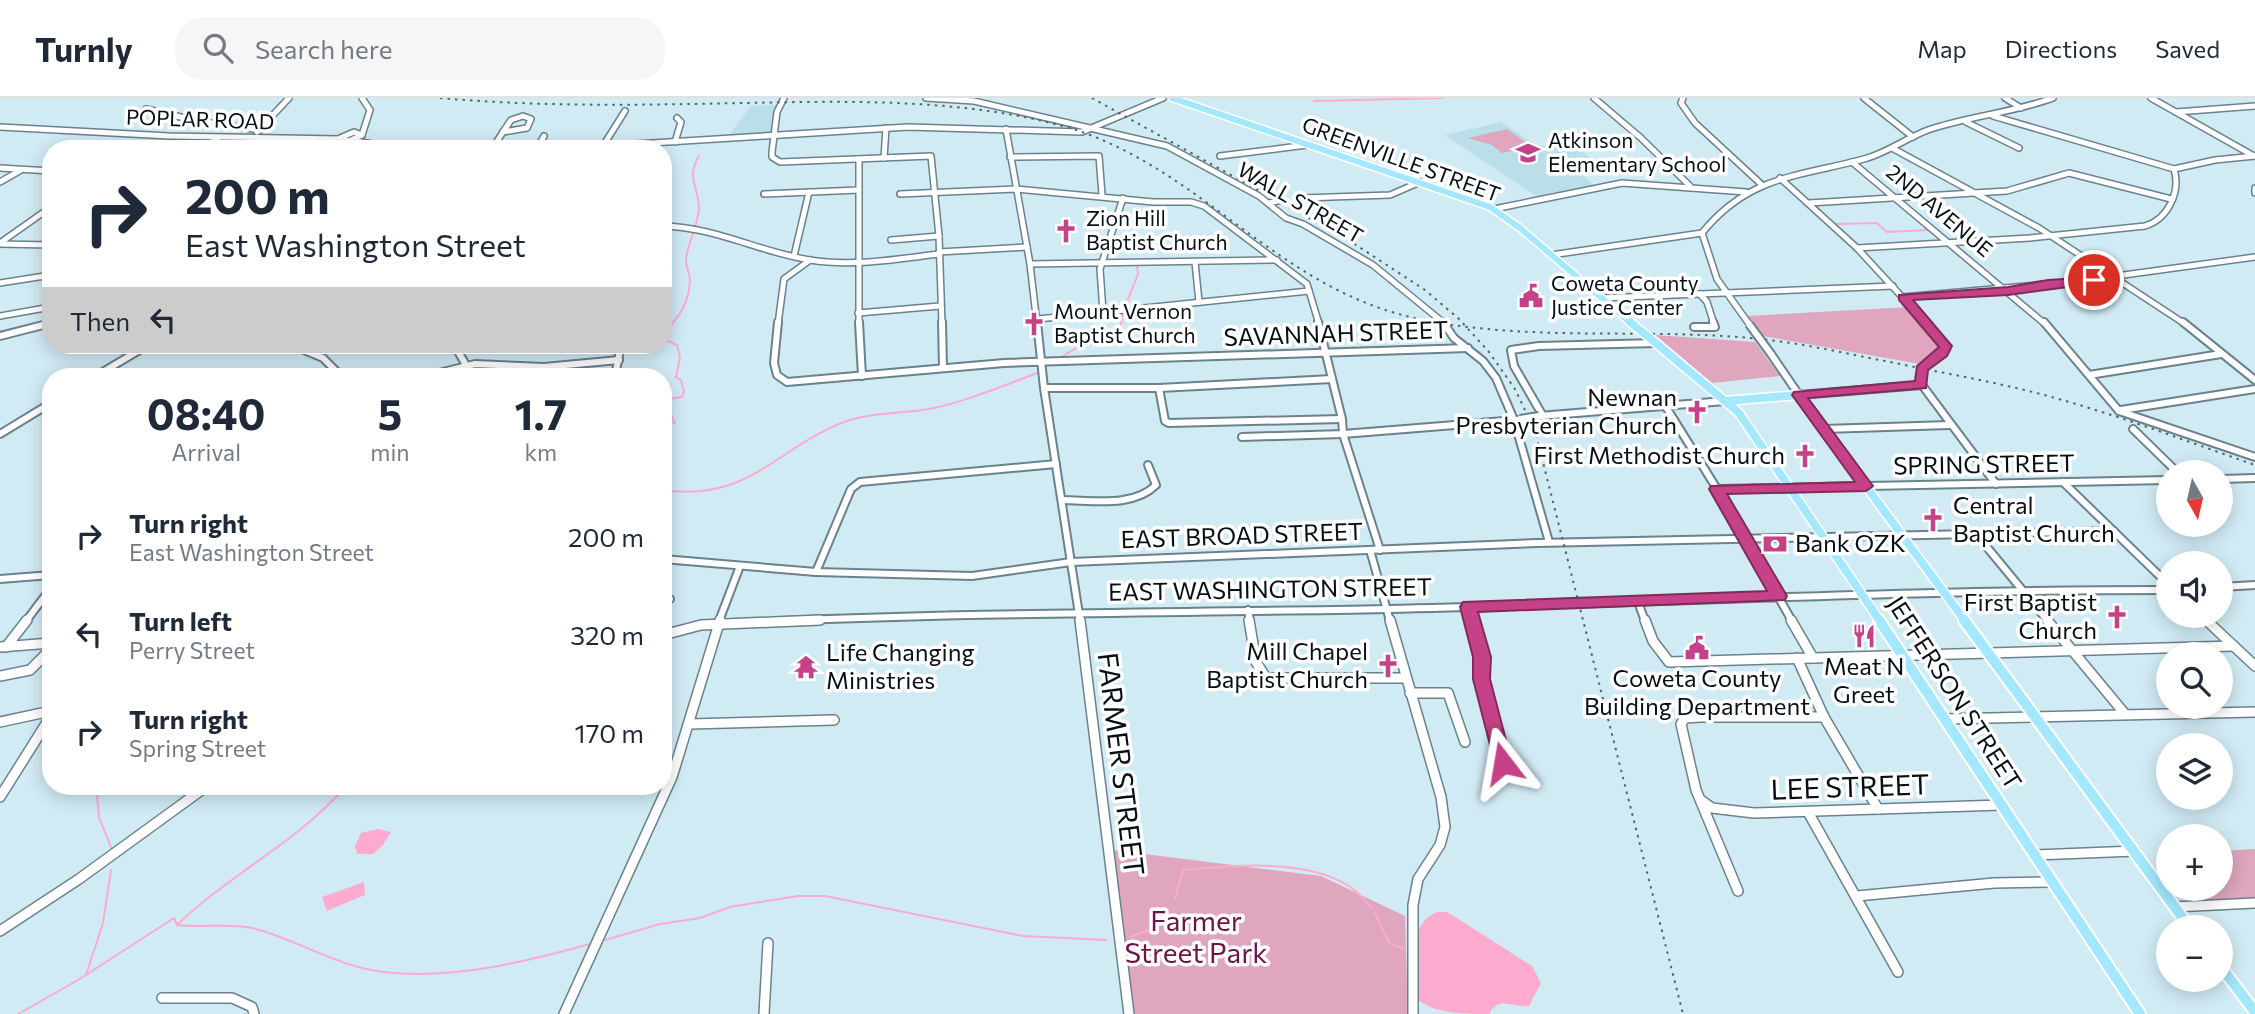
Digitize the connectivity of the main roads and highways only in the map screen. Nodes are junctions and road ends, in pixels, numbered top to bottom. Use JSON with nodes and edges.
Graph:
{"nodes":[{"id":1,"x":1172,"y":98,"type":"edge"},
{"id":2,"x":1653,"y":341,"type":"joint"},
{"id":3,"x":1735,"y":400,"type":"junction"},
{"id":4,"x":1725,"y":401,"type":"junction"},
{"id":5,"x":1739,"y":413,"type":"junction"},
{"id":6,"x":2180,"y":915,"type":"edge"},
{"id":7,"x":2233,"y":983,"type":"edge"},
{"id":8,"x":2255,"y":1012,"type":"edge"},
{"id":9,"x":2140,"y":1014,"type":"edge"}],
"edges":[{"from":1,"to":2,"type":"main road","name":"GREENVILLE STREET","bridge":true},
{"from":2,"to":4,"type":"main road","name":"GREENVILLE STREET"},
{"from":3,"to":4,"type":"main road"},
{"from":3,"to":5,"type":"main road"},
{"from":3,"to":6,"type":"main road"},
{"from":4,"to":5,"type":"main road","name":"JEFFERSON STREET"},
{"from":5,"to":9,"type":"main road","name":"JEFFERSON STREET"},
{"from":7,"to":8,"type":"main road"}]}
